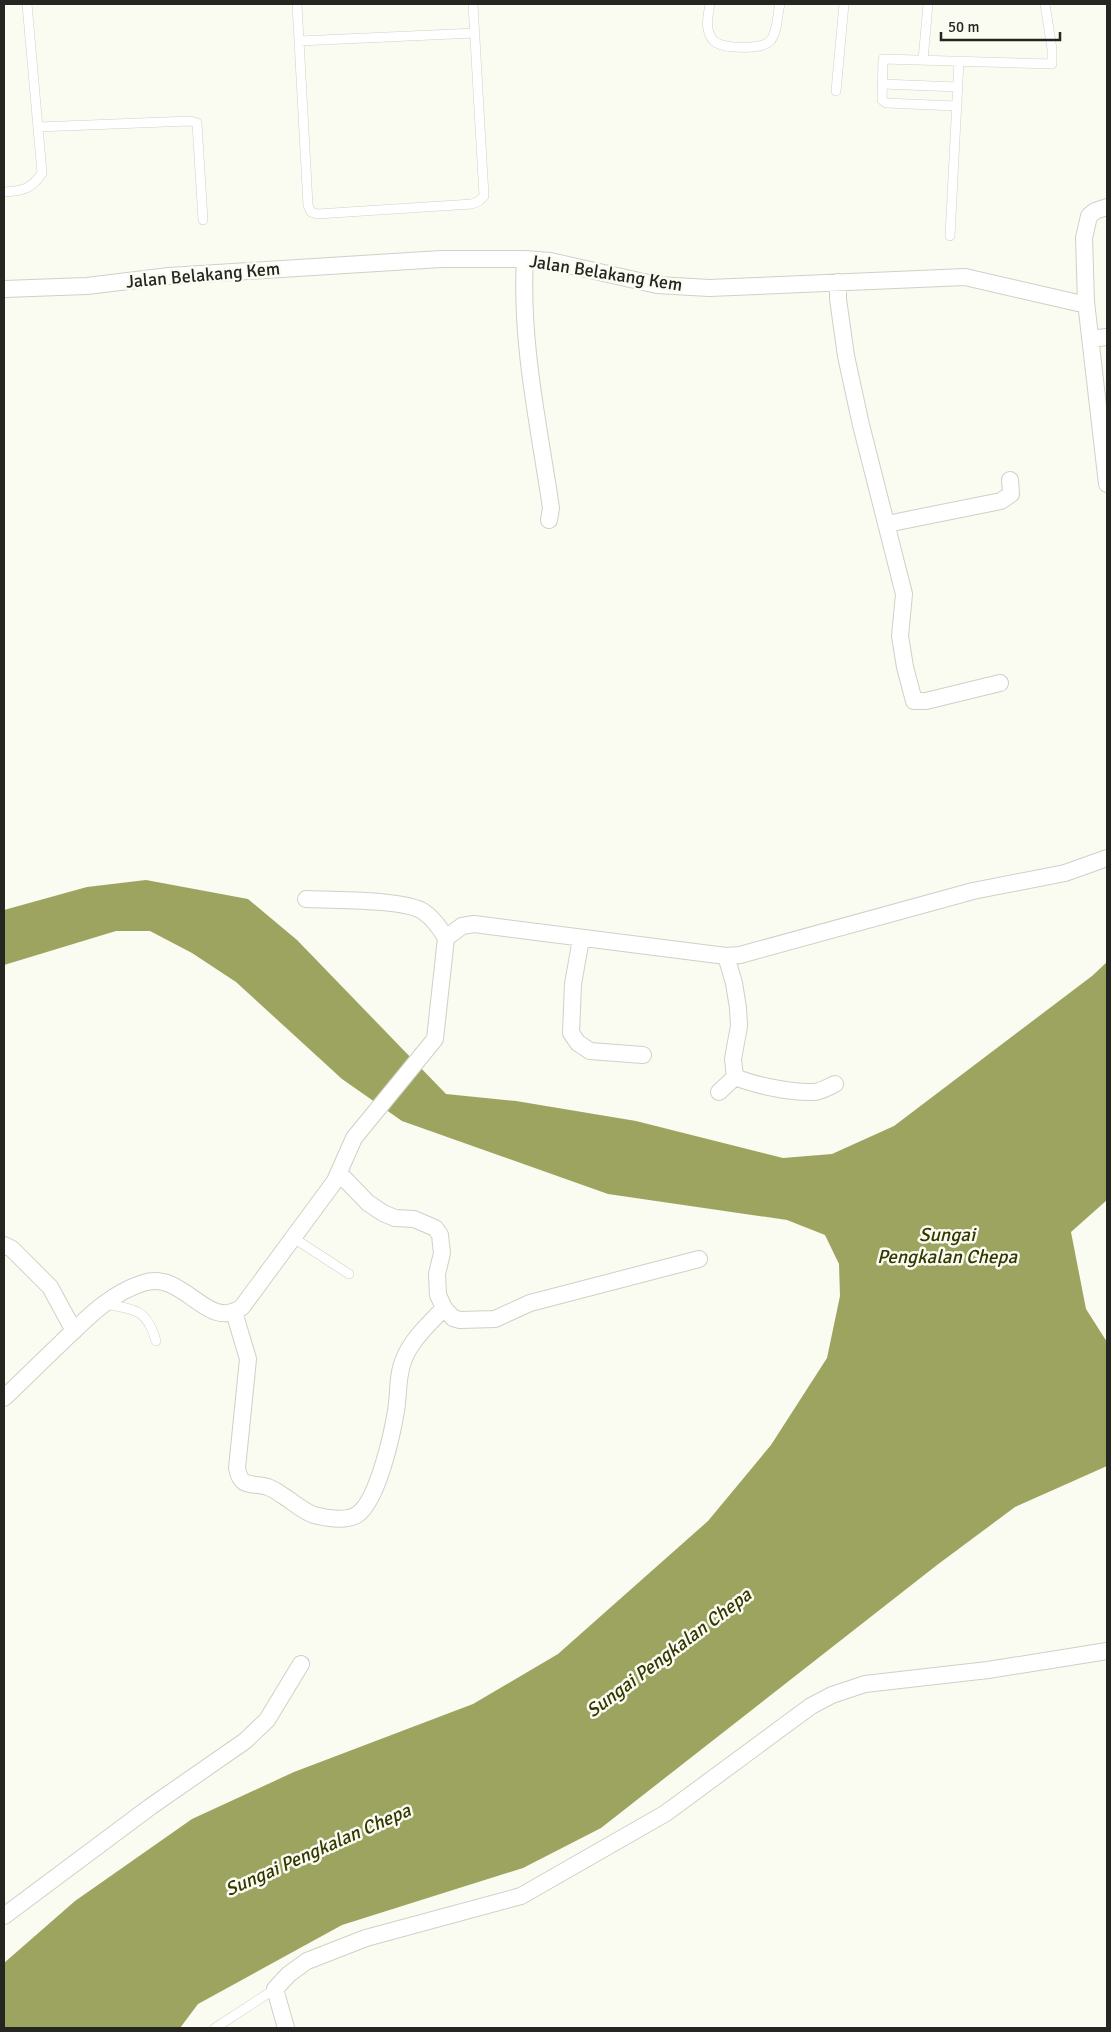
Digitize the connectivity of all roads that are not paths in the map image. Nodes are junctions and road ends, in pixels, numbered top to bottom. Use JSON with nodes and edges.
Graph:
{"nodes":[{"id":1,"x":27,"y":4,"type":"edge"},
{"id":2,"x":297,"y":4,"type":"edge"},
{"id":3,"x":474,"y":4,"type":"edge"},
{"id":4,"x":710,"y":4,"type":"edge"},
{"id":5,"x":780,"y":4,"type":"edge"},
{"id":6,"x":844,"y":4,"type":"edge"},
{"id":7,"x":928,"y":4,"type":"edge"},
{"id":8,"x":1045,"y":4,"type":"edge"},
{"id":9,"x":475,"y":33,"type":"junction"},
{"id":10,"x":299,"y":41,"type":"junction"},
{"id":11,"x":922,"y":60,"type":"junction"},
{"id":12,"x":958,"y":61,"type":"junction"},
{"id":13,"x":883,"y":84,"type":"junction"},
{"id":14,"x":957,"y":87,"type":"junction"},
{"id":15,"x":836,"y":91,"type":"dead end"},
{"id":16,"x":956,"y":106,"type":"junction"},
{"id":17,"x":38,"y":127,"type":"junction"},
{"id":18,"x":4,"y":192,"type":"edge"},
{"id":19,"x":1107,"y":207,"type":"edge"},
{"id":20,"x":204,"y":220,"type":"dead end"},
{"id":21,"x":950,"y":236,"type":"dead end"},
{"id":22,"x":525,"y":259,"type":"junction"},
{"id":23,"x":838,"y":282,"type":"junction"},
{"id":24,"x":4,"y":289,"type":"edge"},
{"id":25,"x":1086,"y":302,"type":"junction"},
{"id":26,"x":1107,"y":337,"type":"edge"},
{"id":27,"x":1090,"y":339,"type":"junction"},
{"id":28,"x":1010,"y":480,"type":"dead end"},
{"id":29,"x":1107,"y":484,"type":"edge"},
{"id":30,"x":549,"y":520,"type":"dead end"},
{"id":31,"x":888,"y":524,"type":"junction"},
{"id":32,"x":1000,"y":683,"type":"dead end"},
{"id":33,"x":1107,"y":858,"type":"edge"},
{"id":34,"x":306,"y":899,"type":"dead end"},
{"id":35,"x":446,"y":938,"type":"junction"},
{"id":36,"x":581,"y":939,"type":"junction"},
{"id":37,"x":726,"y":956,"type":"junction"},
{"id":38,"x":643,"y":1055,"type":"dead end"},
{"id":39,"x":735,"y":1077,"type":"junction"},
{"id":40,"x":835,"y":1084,"type":"dead end"},
{"id":41,"x":719,"y":1092,"type":"dead end"},
{"id":42,"x":338,"y":1173,"type":"junction"},
{"id":43,"x":292,"y":1237,"type":"junction"},
{"id":44,"x":4,"y":1245,"type":"edge"},
{"id":45,"x":699,"y":1259,"type":"dead end"},
{"id":46,"x":349,"y":1274,"type":"dead end"},
{"id":47,"x":102,"y":1304,"type":"junction"},
{"id":48,"x":444,"y":1308,"type":"junction"},
{"id":49,"x":234,"y":1312,"type":"junction"},
{"id":50,"x":74,"y":1330,"type":"junction"},
{"id":51,"x":156,"y":1341,"type":"dead end"},
{"id":52,"x":4,"y":1398,"type":"edge"},
{"id":53,"x":1107,"y":1652,"type":"edge"},
{"id":54,"x":301,"y":1664,"type":"dead end"},
{"id":55,"x":4,"y":1916,"type":"edge"},
{"id":56,"x":276,"y":1989,"type":"junction"},
{"id":57,"x":215,"y":2028,"type":"edge"},
{"id":58,"x":286,"y":2028,"type":"edge"}],
"edges":[{"from":1,"to":17,"type":"lane"},
{"from":2,"to":10,"type":"lane"},
{"from":3,"to":9,"type":"lane"},
{"from":4,"to":5,"type":"lane"},
{"from":6,"to":15,"type":"lane"},
{"from":7,"to":11,"type":"lane"},
{"from":8,"to":12,"type":"lane"},
{"from":9,"to":10,"type":"lane"},
{"from":9,"to":10,"type":"lane"},
{"from":11,"to":12,"type":"lane"},
{"from":11,"to":13,"type":"lane"},
{"from":12,"to":14,"type":"lane"},
{"from":13,"to":14,"type":"lane"},
{"from":13,"to":16,"type":"lane"},
{"from":14,"to":16,"type":"lane"},
{"from":16,"to":21,"type":"lane"},
{"from":17,"to":18,"type":"lane"},
{"from":17,"to":20,"type":"lane"},
{"from":19,"to":25,"type":"street"},
{"from":22,"to":23,"type":"street","name":"Jalan Belakang Kem"},
{"from":22,"to":24,"type":"street","name":"Jalan Belakang Kem"},
{"from":22,"to":30,"type":"street"},
{"from":23,"to":25,"type":"street","name":"Jalan Belakang Kem"},
{"from":23,"to":31,"type":"street"},
{"from":25,"to":27,"type":"street"},
{"from":26,"to":27,"type":"street"},
{"from":27,"to":29,"type":"street"},
{"from":28,"to":31,"type":"street"},
{"from":31,"to":32,"type":"street"},
{"from":33,"to":37,"type":"street"},
{"from":34,"to":35,"type":"street"},
{"from":35,"to":36,"type":"street"},
{"from":35,"to":42,"type":"street"},
{"from":36,"to":37,"type":"street"},
{"from":36,"to":38,"type":"street"},
{"from":37,"to":39,"type":"street"},
{"from":39,"to":40,"type":"street"},
{"from":39,"to":41,"type":"street"},
{"from":42,"to":43,"type":"street"},
{"from":42,"to":48,"type":"street"},
{"from":43,"to":46,"type":"lane"},
{"from":43,"to":49,"type":"street"},
{"from":44,"to":50,"type":"street"},
{"from":45,"to":48,"type":"street"},
{"from":47,"to":49,"type":"street"},
{"from":47,"to":50,"type":"street"},
{"from":47,"to":51,"type":"lane"},
{"from":48,"to":49,"type":"street"},
{"from":50,"to":52,"type":"street"},
{"from":53,"to":56,"type":"street"},
{"from":54,"to":55,"type":"street"},
{"from":56,"to":57,"type":"lane"},
{"from":56,"to":58,"type":"street"}]}
